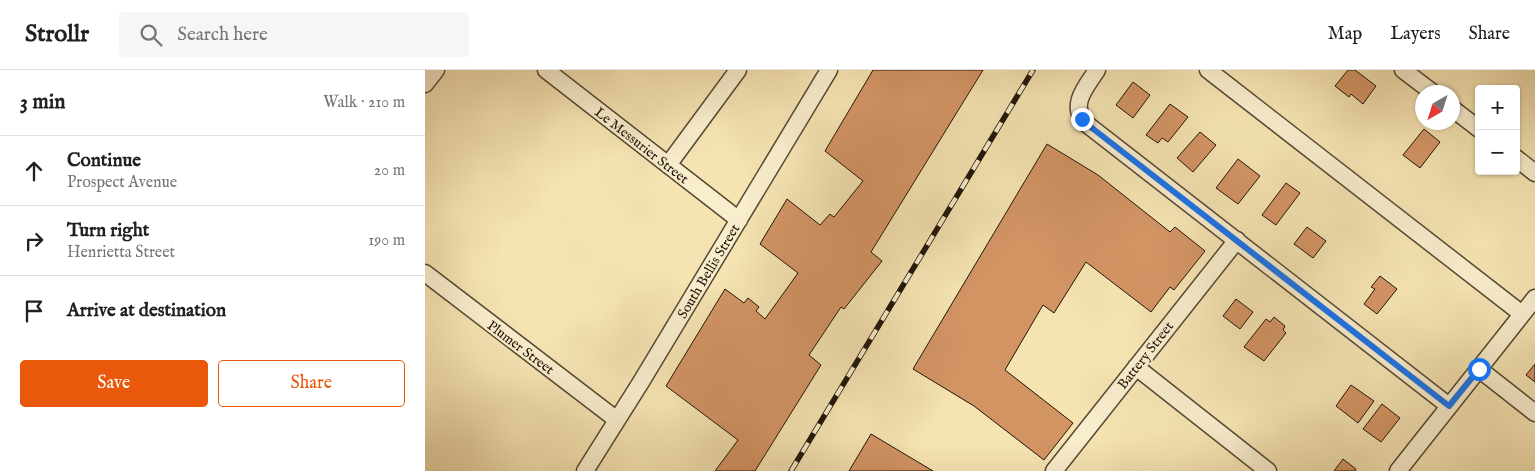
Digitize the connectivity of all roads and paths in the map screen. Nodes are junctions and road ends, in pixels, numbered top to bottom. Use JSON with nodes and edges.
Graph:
{"nodes":[{"id":1,"x":436,"y":70,"type":"edge"},
{"id":2,"x":545,"y":70,"type":"edge"},
{"id":3,"x":738,"y":70,"type":"edge"},
{"id":4,"x":829,"y":70,"type":"edge"},
{"id":5,"x":1097,"y":70,"type":"edge"},
{"id":6,"x":1208,"y":70,"type":"edge"},
{"id":7,"x":1403,"y":70,"type":"edge"},
{"id":8,"x":425,"y":84,"type":"edge"},
{"id":9,"x":1423,"y":85,"type":"edge"},
{"id":10,"x":1460,"y":114,"type":"edge"},
{"id":11,"x":1475,"y":126,"type":"edge"},
{"id":12,"x":1520,"y":161,"type":"edge"},
{"id":13,"x":668,"y":165,"type":"junction"},
{"id":14,"x":1535,"y":172,"type":"edge"},
{"id":15,"x":739,"y":220,"type":"junction"},
{"id":16,"x":1237,"y":240,"type":"junction"},
{"id":17,"x":425,"y":273,"type":"edge"},
{"id":18,"x":1535,"y":298,"type":"edge"},
{"id":19,"x":1523,"y":314,"type":"junction"},
{"id":20,"x":1136,"y":367,"type":"junction"},
{"id":21,"x":1479,"y":369,"type":"junction"},
{"id":22,"x":1449,"y":406,"type":"junction"},
{"id":23,"x":1535,"y":413,"type":"edge"},
{"id":24,"x":617,"y":420,"type":"junction"},
{"id":25,"x":585,"y":471,"type":"edge"},
{"id":26,"x":1054,"y":471,"type":"edge"},
{"id":27,"x":1268,"y":471,"type":"edge"},
{"id":28,"x":1398,"y":471,"type":"edge"}],
"edges":[{"from":1,"to":8,"type":"street"},
{"from":2,"to":13,"type":"street","name":"Le Messurier Street"},
{"from":3,"to":13,"type":"street"},
{"from":4,"to":15,"type":"street","name":"South Bellis Street"},
{"from":5,"to":16,"type":"street"},
{"from":6,"to":19,"type":"street"},
{"from":7,"to":9,"type":"street"},
{"from":10,"to":11,"type":"street"},
{"from":12,"to":14,"type":"street"},
{"from":13,"to":15,"type":"street","name":"Le Messurier Street"},
{"from":15,"to":24,"type":"street","name":"South Bellis Street"},
{"from":16,"to":20,"type":"street","name":"Battery Street"},
{"from":16,"to":22,"type":"street"},
{"from":17,"to":24,"type":"street","name":"Plumer Street"},
{"from":18,"to":19,"type":"street"},
{"from":19,"to":21,"type":"street"},
{"from":20,"to":26,"type":"street","name":"Battery Street"},
{"from":20,"to":27,"type":"street"},
{"from":21,"to":22,"type":"street"},
{"from":21,"to":23,"type":"street"},
{"from":22,"to":28,"type":"street"},
{"from":24,"to":25,"type":"street","name":"South Bellis Street"}]}
